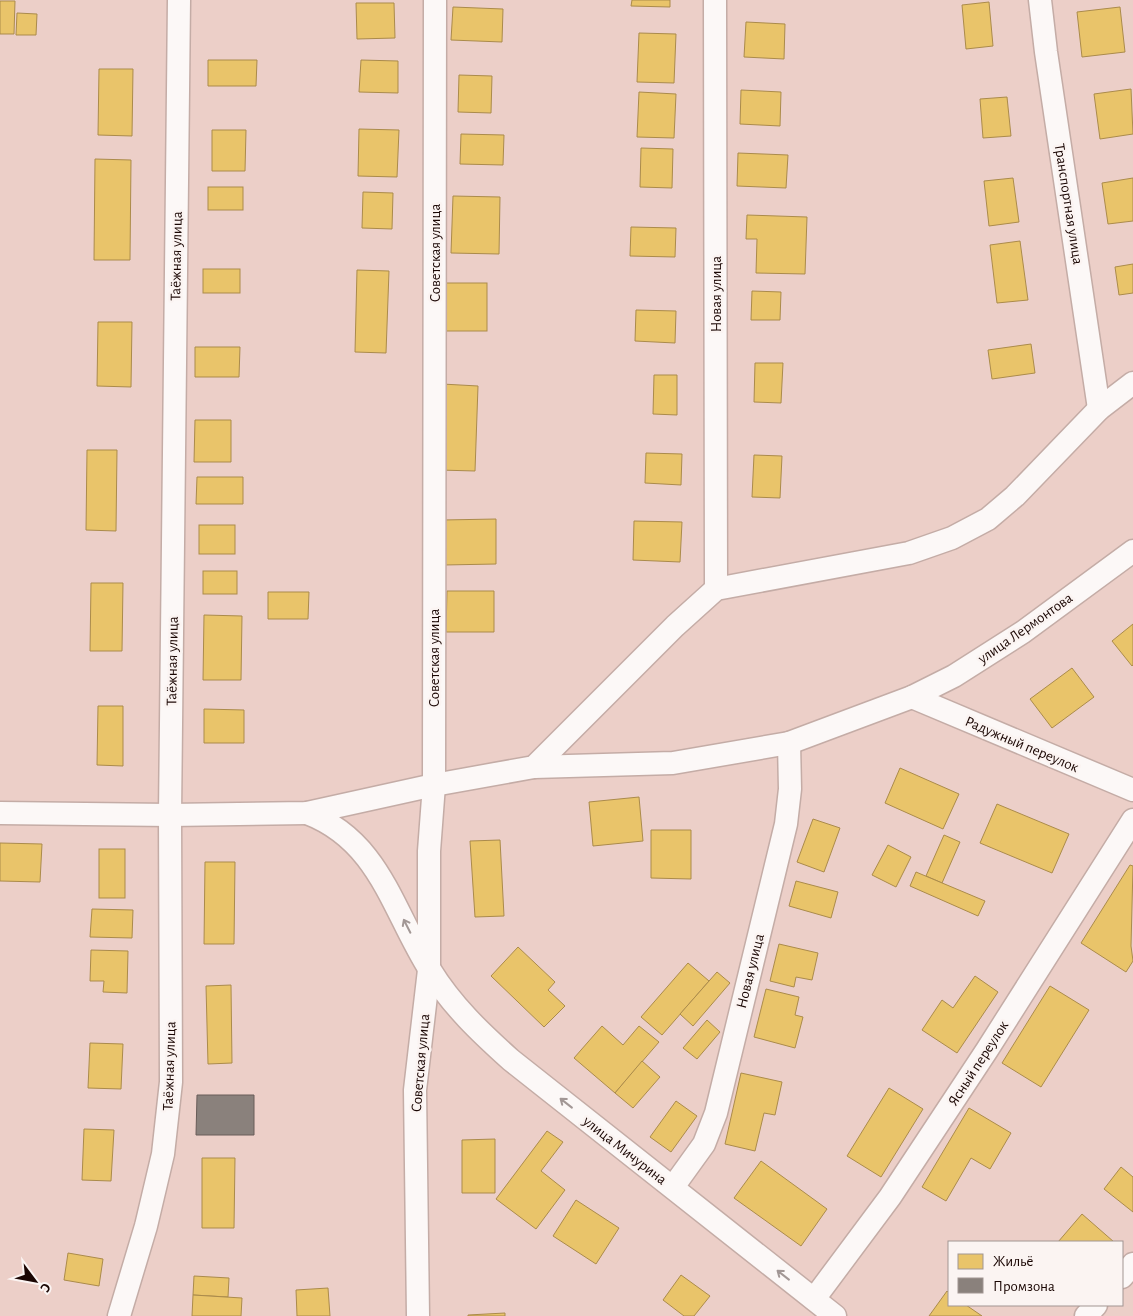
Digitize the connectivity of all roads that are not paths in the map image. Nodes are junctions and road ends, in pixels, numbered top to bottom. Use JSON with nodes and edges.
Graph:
{"nodes":[{"id":1,"x":179,"y":0,"type":"edge"},
{"id":2,"x":435,"y":0,"type":"edge"},
{"id":3,"x":715,"y":0,"type":"edge"},
{"id":4,"x":1040,"y":0,"type":"edge"},
{"id":5,"x":1133,"y":382,"type":"edge"},
{"id":6,"x":1099,"y":409,"type":"junction"},
{"id":7,"x":1133,"y":550,"type":"edge"},
{"id":8,"x":716,"y":588,"type":"junction"},
{"id":9,"x":912,"y":697,"type":"junction"},
{"id":10,"x":789,"y":743,"type":"junction"},
{"id":11,"x":534,"y":767,"type":"junction"},
{"id":12,"x":434,"y":785,"type":"junction"},
{"id":13,"x":1133,"y":790,"type":"edge"},
{"id":14,"x":0,"y":813,"type":"edge"},
{"id":15,"x":307,"y":813,"type":"junction"},
{"id":16,"x":170,"y":815,"type":"junction"},
{"id":17,"x":1133,"y":820,"type":"edge"},
{"id":18,"x":429,"y":970,"type":"junction"},
{"id":19,"x":673,"y":1188,"type":"junction"},
{"id":20,"x":1133,"y":1264,"type":"edge"},
{"id":21,"x":1123,"y":1276,"type":"edge"},
{"id":22,"x":814,"y":1299,"type":"junction"},
{"id":23,"x":1095,"y":1306,"type":"edge"},
{"id":24,"x":120,"y":1316,"type":"edge"},
{"id":25,"x":418,"y":1316,"type":"edge"},
{"id":26,"x":835,"y":1316,"type":"edge"},
{"id":27,"x":1086,"y":1316,"type":"edge"}],
"edges":[{"from":1,"to":16,"type":"street","name":"Таёжная улица"},
{"from":2,"to":12,"type":"street","name":"Советская улица"},
{"from":3,"to":8,"type":"street","name":"Новая улица"},
{"from":4,"to":6,"type":"street","name":"Транспортная улица"},
{"from":5,"to":6,"type":"street"},
{"from":6,"to":8,"type":"street"},
{"from":7,"to":9,"type":"street","name":"улица Лермонтова"},
{"from":8,"to":11,"type":"street"},
{"from":9,"to":10,"type":"street","name":"улица Лермонтова"},
{"from":9,"to":13,"type":"street","name":"Радужный переулок"},
{"from":10,"to":11,"type":"street","name":"улица Лермонтова"},
{"from":10,"to":19,"type":"street","name":"Новая улица"},
{"from":11,"to":12,"type":"street","name":"улица Лермонтова"},
{"from":12,"to":15,"type":"street","name":"улица Лермонтова"},
{"from":12,"to":18,"type":"street","name":"Советская улица"},
{"from":14,"to":16,"type":"street"},
{"from":15,"to":16,"type":"street"},
{"from":18,"to":15,"type":"street","name":"улица Мичурина","one_way":true},
{"from":16,"to":24,"type":"street","name":"Таёжная улица"},
{"from":17,"to":22,"type":"street","name":"Ясный переулок"},
{"from":19,"to":18,"type":"street","name":"улица Мичурина","one_way":true},
{"from":18,"to":25,"type":"street","name":"Советская улица"},
{"from":22,"to":19,"type":"street","name":"улица Мичурина","one_way":true},
{"from":20,"to":21,"type":"street"},
{"from":22,"to":26,"type":"street","name":"улица Мичурина"},
{"from":23,"to":27,"type":"street"}]}
